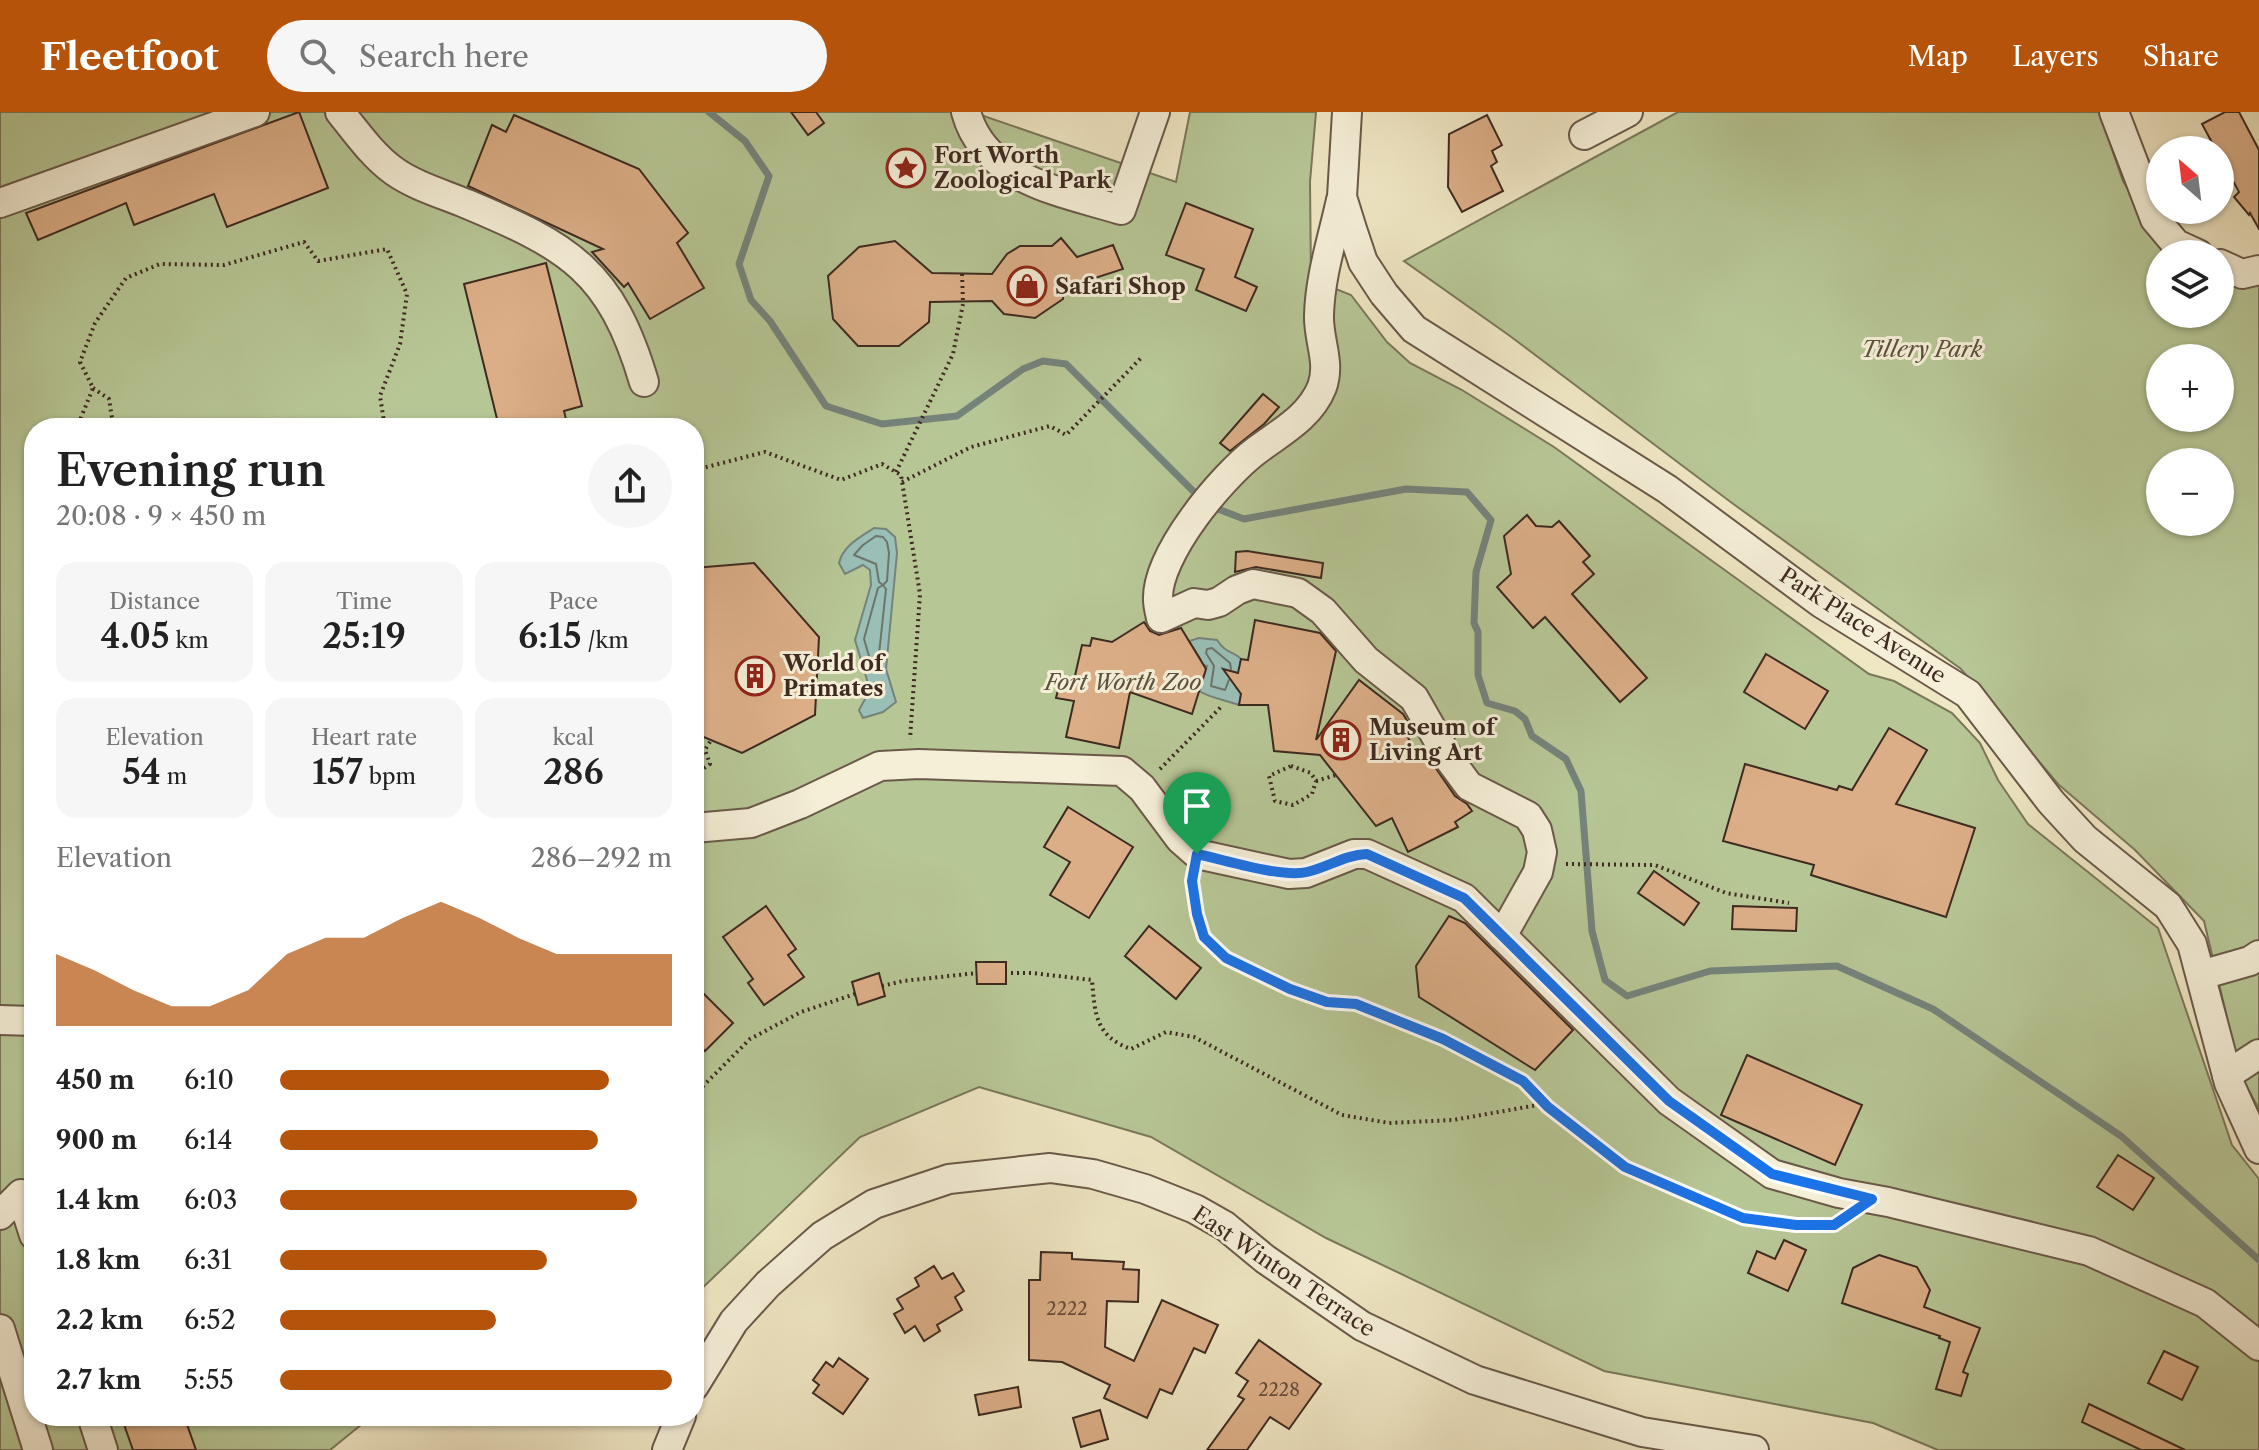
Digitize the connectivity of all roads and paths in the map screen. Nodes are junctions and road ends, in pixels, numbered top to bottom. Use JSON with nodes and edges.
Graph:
{"nodes":[{"id":1,"x":255,"y":112,"type":"edge"},
{"id":2,"x":340,"y":112,"type":"edge"},
{"id":3,"x":966,"y":112,"type":"edge"},
{"id":4,"x":1155,"y":112,"type":"edge"},
{"id":5,"x":1347,"y":112,"type":"edge"},
{"id":6,"x":1628,"y":112,"type":"edge"},
{"id":7,"x":2114,"y":112,"type":"edge"},
{"id":8,"x":1584,"y":135,"type":"dead end"},
{"id":9,"x":1342,"y":197,"type":"junction"},
{"id":10,"x":0,"y":203,"type":"edge"},
{"id":11,"x":2173,"y":240,"type":"edge"},
{"id":12,"x":2234,"y":270,"type":"edge"},
{"id":13,"x":2259,"y":270,"type":"edge"},
{"id":14,"x":962,"y":272,"type":"dead end"},
{"id":15,"x":1141,"y":358,"type":"dead end"},
{"id":16,"x":644,"y":382,"type":"dead end"},
{"id":17,"x":93,"y":388,"type":"junction"},
{"id":18,"x":81,"y":418,"type":"edge"},
{"id":19,"x":112,"y":418,"type":"edge"},
{"id":20,"x":383,"y":418,"type":"edge"},
{"id":21,"x":704,"y":468,"type":"edge"},
{"id":22,"x":896,"y":472,"type":"junction"},
{"id":23,"x":902,"y":482,"type":"junction"},
{"id":24,"x":1221,"y":707,"type":"dead end"},
{"id":25,"x":711,"y":740,"type":"dead end"},
{"id":26,"x":908,"y":765,"type":"junction"},
{"id":27,"x":704,"y":768,"type":"edge"},
{"id":28,"x":1336,"y":775,"type":"dead end"},
{"id":29,"x":1316,"y":781,"type":"junction"},
{"id":30,"x":1142,"y":788,"type":"junction"},
{"id":31,"x":704,"y":827,"type":"edge"},
{"id":32,"x":1197,"y":854,"type":"junction"},
{"id":33,"x":1557,"y":864,"type":"dead end"},
{"id":34,"x":1789,"y":903,"type":"dead end"},
{"id":35,"x":1502,"y":936,"type":"junction"},
{"id":36,"x":2259,"y":955,"type":"edge"},
{"id":37,"x":977,"y":973,"type":"dead end"},
{"id":38,"x":1005,"y":973,"type":"dead end"},
{"id":39,"x":2201,"y":975,"type":"junction"},
{"id":40,"x":882,"y":986,"type":"dead end"},
{"id":41,"x":855,"y":994,"type":"dead end"},
{"id":42,"x":0,"y":1020,"type":"edge"},
{"id":43,"x":24,"y":1021,"type":"edge"},
{"id":44,"x":2259,"y":1054,"type":"edge"},
{"id":45,"x":2227,"y":1075,"type":"junction"},
{"id":46,"x":704,"y":1085,"type":"edge"},
{"id":47,"x":1548,"y":1107,"type":"junction"},
{"id":48,"x":2259,"y":1149,"type":"edge"},
{"id":49,"x":1872,"y":1199,"type":"junction"},
{"id":50,"x":24,"y":1203,"type":"edge"},
{"id":51,"x":0,"y":1215,"type":"edge"},
{"id":52,"x":0,"y":1329,"type":"edge"},
{"id":53,"x":2259,"y":1346,"type":"edge"},
{"id":54,"x":704,"y":1370,"type":"edge"},
{"id":55,"x":24,"y":1405,"type":"edge"},
{"id":56,"x":30,"y":1426,"type":"edge"},
{"id":57,"x":95,"y":1426,"type":"edge"},
{"id":58,"x":677,"y":1426,"type":"edge"},
{"id":59,"x":38,"y":1450,"type":"edge"},
{"id":60,"x":103,"y":1450,"type":"edge"},
{"id":61,"x":667,"y":1450,"type":"edge"},
{"id":62,"x":1754,"y":1450,"type":"edge"}],
"edges":[{"from":1,"to":10,"type":"street"},
{"from":2,"to":16,"type":"street"},
{"from":3,"to":4,"type":"street"},
{"from":5,"to":9,"type":"street","name":"Park Place Avenue"},
{"from":6,"to":8,"type":"street"},
{"from":7,"to":11,"type":"street"},
{"from":9,"to":35,"type":"street"},
{"from":9,"to":39,"type":"street","name":"Park Place Avenue"},
{"from":12,"to":13,"type":"street"},
{"from":14,"to":22,"type":"path"},
{"from":15,"to":23,"type":"path"},
{"from":17,"to":18,"type":"path"},
{"from":17,"to":19,"type":"path"},
{"from":17,"to":20,"type":"path"},
{"from":21,"to":22,"type":"path"},
{"from":22,"to":23,"type":"path"},
{"from":23,"to":26,"type":"path"},
{"from":24,"to":30,"type":"path"},
{"from":25,"to":27,"type":"path"},
{"from":26,"to":30,"type":"street"},
{"from":26,"to":31,"type":"street"},
{"from":28,"to":29,"type":"path"},
{"from":29,"to":29,"type":"path"},
{"from":30,"to":32,"type":"street"},
{"from":32,"to":35,"type":"street"},
{"from":32,"to":47,"type":"path"},
{"from":33,"to":34,"type":"path"},
{"from":35,"to":49,"type":"street"},
{"from":36,"to":39,"type":"street"},
{"from":37,"to":40,"type":"path"},
{"from":38,"to":47,"type":"path"},
{"from":39,"to":45,"type":"street","name":"Park Place Avenue"},
{"from":41,"to":46,"type":"path"},
{"from":42,"to":43,"type":"street"},
{"from":44,"to":45,"type":"street"},
{"from":45,"to":48,"type":"street","name":"Park Place Avenue"},
{"from":47,"to":49,"type":"path"},
{"from":49,"to":53,"type":"street"},
{"from":50,"to":51,"type":"street"},
{"from":52,"to":55,"type":"street"},
{"from":54,"to":62,"type":"street","name":"East Winton Terrace"},
{"from":56,"to":59,"type":"street"},
{"from":57,"to":60,"type":"street"},
{"from":58,"to":61,"type":"street"}]}
